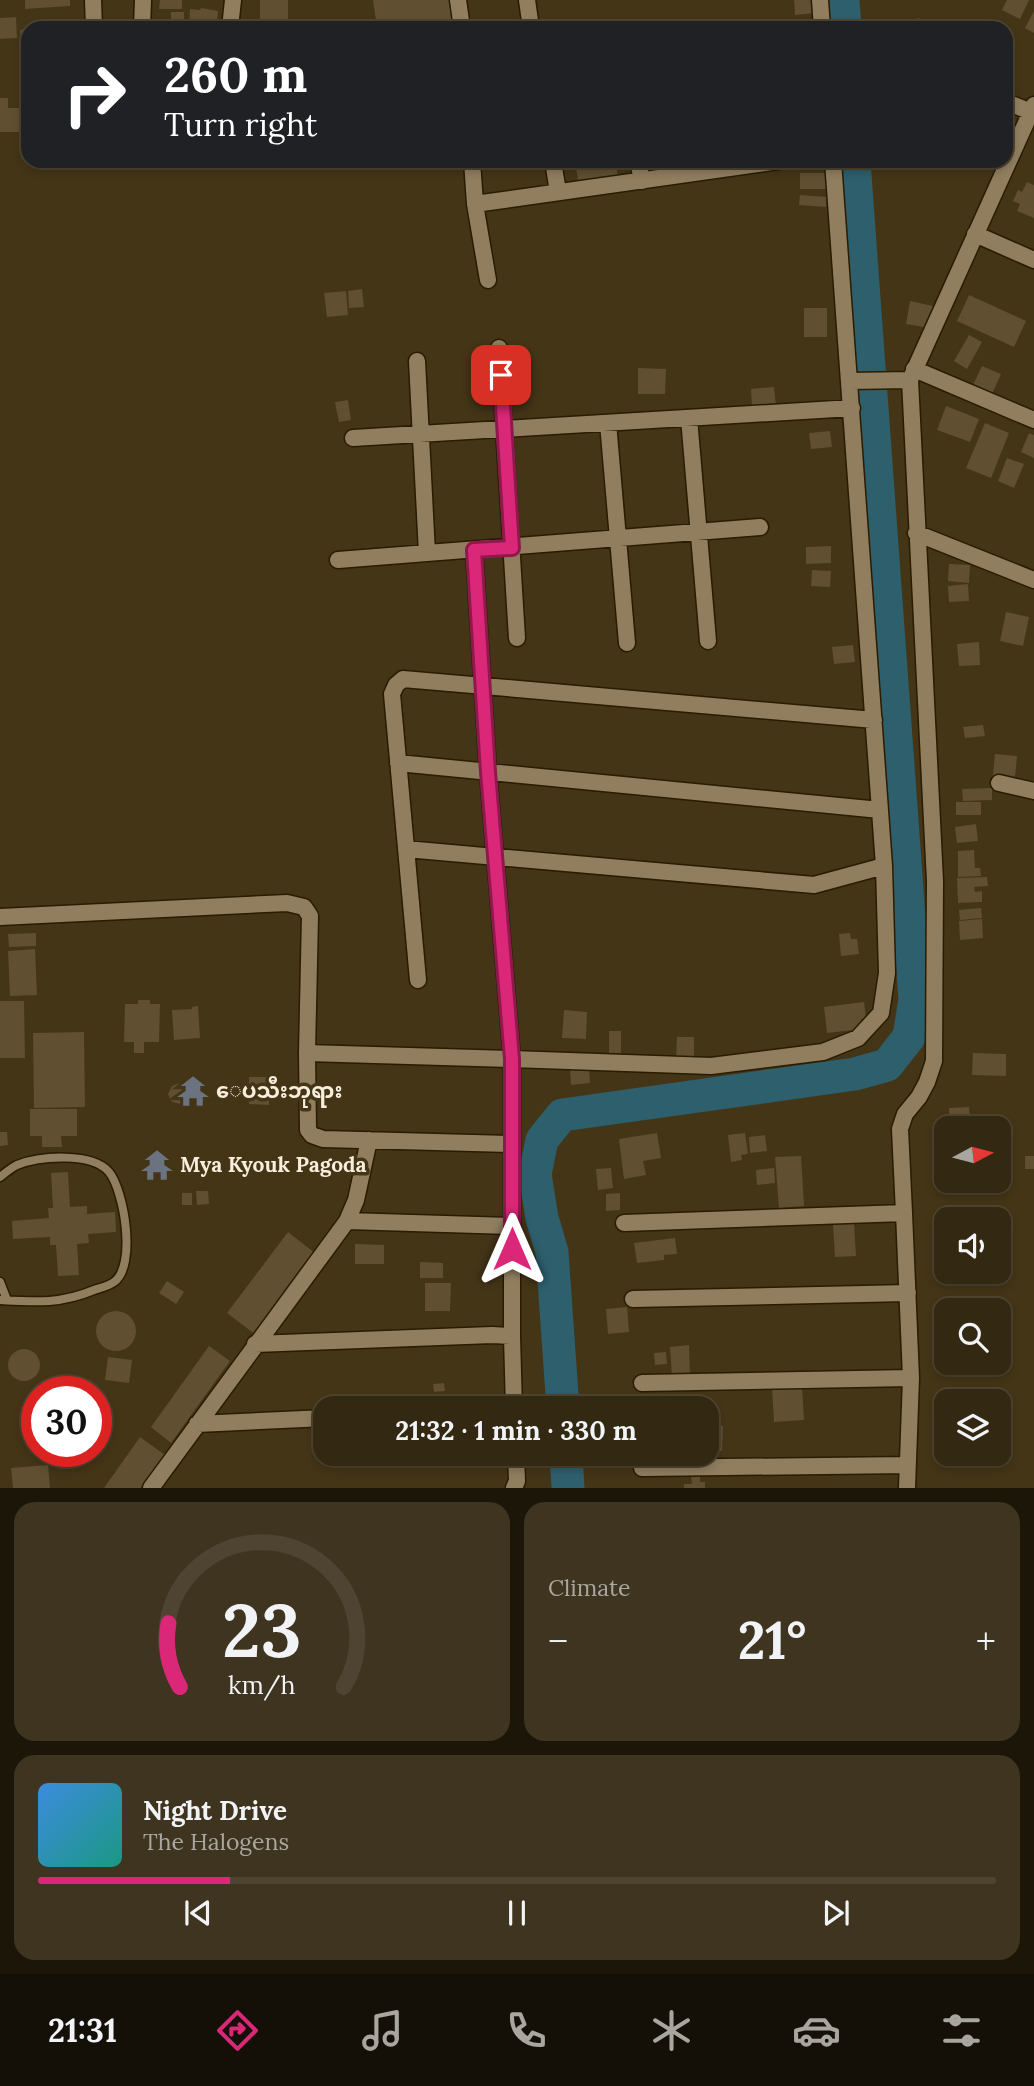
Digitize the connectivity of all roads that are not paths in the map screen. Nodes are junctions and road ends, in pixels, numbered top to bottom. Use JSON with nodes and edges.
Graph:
{"nodes":[{"id":1,"x":93,"y":0,"type":"edge"},
{"id":2,"x":143,"y":0,"type":"edge"},
{"id":3,"x":233,"y":0,"type":"edge"},
{"id":4,"x":458,"y":0,"type":"edge"},
{"id":5,"x":527,"y":0,"type":"edge"},
{"id":6,"x":820,"y":0,"type":"edge"},
{"id":7,"x":94,"y":21,"type":"edge"},
{"id":8,"x":142,"y":21,"type":"edge"},
{"id":9,"x":231,"y":21,"type":"edge"},
{"id":10,"x":461,"y":21,"type":"edge"},
{"id":11,"x":530,"y":21,"type":"edge"},
{"id":12,"x":822,"y":21,"type":"edge"},
{"id":13,"x":1013,"y":104,"type":"edge"},
{"id":14,"x":1033,"y":109,"type":"edge"},
{"id":15,"x":1013,"y":152,"type":"edge"},
{"id":16,"x":472,"y":168,"type":"edge"},
{"id":17,"x":554,"y":168,"type":"edge"},
{"id":18,"x":639,"y":168,"type":"edge"},
{"id":19,"x":731,"y":168,"type":"edge"},
{"id":20,"x":834,"y":168,"type":"edge"},
{"id":21,"x":1005,"y":168,"type":"edge"},
{"id":22,"x":642,"y":181,"type":"junction"},
{"id":23,"x":558,"y":192,"type":"junction"},
{"id":24,"x":475,"y":204,"type":"junction"},
{"id":25,"x":975,"y":233,"type":"junction"},
{"id":26,"x":1034,"y":260,"type":"edge"},
{"id":27,"x":488,"y":279,"type":"dead end"},
{"id":28,"x":499,"y":348,"type":"dead end"},
{"id":29,"x":416,"y":360,"type":"dead end"},
{"id":30,"x":906,"y":376,"type":"junction"},
{"id":31,"x":855,"y":380,"type":"junction"},
{"id":32,"x":852,"y":408,"type":"junction"},
{"id":33,"x":689,"y":418,"type":"junction"},
{"id":34,"x":1034,"y":420,"type":"edge"},
{"id":35,"x":608,"y":423,"type":"junction"},
{"id":36,"x":505,"y":429,"type":"junction"},
{"id":37,"x":422,"y":434,"type":"junction"},
{"id":38,"x":354,"y":438,"type":"dead end"},
{"id":39,"x":760,"y":527,"type":"dead end"},
{"id":40,"x":699,"y":532,"type":"junction"},
{"id":41,"x":916,"y":533,"type":"junction"},
{"id":42,"x":619,"y":538,"type":"junction"},
{"id":43,"x":512,"y":548,"type":"junction"},
{"id":44,"x":474,"y":550,"type":"junction"},
{"id":45,"x":427,"y":553,"type":"junction"},
{"id":46,"x":338,"y":560,"type":"dead end"},
{"id":47,"x":1034,"y":580,"type":"edge"},
{"id":48,"x":517,"y":638,"type":"dead end"},
{"id":49,"x":708,"y":641,"type":"dead end"},
{"id":50,"x":627,"y":643,"type":"dead end"},
{"id":51,"x":483,"y":686,"type":"junction"},
{"id":52,"x":874,"y":720,"type":"junction"},
{"id":53,"x":398,"y":763,"type":"junction"},
{"id":54,"x":488,"y":772,"type":"junction"},
{"id":55,"x":999,"y":783,"type":"dead end"},
{"id":56,"x":1034,"y":792,"type":"edge"},
{"id":57,"x":880,"y":810,"type":"junction"},
{"id":58,"x":406,"y":849,"type":"junction"},
{"id":59,"x":495,"y":858,"type":"junction"},
{"id":60,"x":884,"y":866,"type":"junction"},
{"id":61,"x":0,"y":917,"type":"edge"},
{"id":62,"x":418,"y":980,"type":"dead end"},
{"id":63,"x":307,"y":1052,"type":"junction"},
{"id":64,"x":512,"y":1059,"type":"junction"},
{"id":65,"x":369,"y":1140,"type":"junction"},
{"id":66,"x":512,"y":1144,"type":"junction"},
{"id":67,"x":0,"y":1177,"type":"edge"},
{"id":68,"x":904,"y":1213,"type":"junction"},
{"id":69,"x":347,"y":1221,"type":"junction"},
{"id":70,"x":624,"y":1223,"type":"dead end"},
{"id":71,"x":512,"y":1226,"type":"junction"},
{"id":72,"x":0,"y":1282,"type":"edge"},
{"id":73,"x":908,"y":1293,"type":"junction"},
{"id":74,"x":633,"y":1299,"type":"dead end"},
{"id":75,"x":4,"y":1300,"type":"edge"},
{"id":76,"x":512,"y":1336,"type":"junction"},
{"id":77,"x":255,"y":1344,"type":"junction"},
{"id":78,"x":911,"y":1378,"type":"junction"},
{"id":79,"x":642,"y":1383,"type":"dead end"},
{"id":80,"x":514,"y":1396,"type":"edge"},
{"id":81,"x":313,"y":1419,"type":"edge"},
{"id":82,"x":197,"y":1424,"type":"junction"},
{"id":83,"x":908,"y":1465,"type":"junction"},
{"id":84,"x":516,"y":1466,"type":"edge"},
{"id":85,"x":642,"y":1468,"type":"dead end"},
{"id":86,"x":151,"y":1488,"type":"edge"},
{"id":87,"x":514,"y":1488,"type":"edge"},
{"id":88,"x":907,"y":1488,"type":"edge"}],
"edges":[{"from":1,"to":7,"type":"street"},
{"from":2,"to":8,"type":"street"},
{"from":3,"to":9,"type":"street"},
{"from":4,"to":10,"type":"street"},
{"from":5,"to":11,"type":"street"},
{"from":6,"to":12,"type":"street"},
{"from":13,"to":14,"type":"street"},
{"from":14,"to":15,"type":"street"},
{"from":16,"to":24,"type":"street"},
{"from":17,"to":23,"type":"street"},
{"from":18,"to":22,"type":"street"},
{"from":19,"to":22,"type":"street"},
{"from":20,"to":31,"type":"street"},
{"from":21,"to":25,"type":"street"},
{"from":22,"to":23,"type":"street"},
{"from":23,"to":24,"type":"street"},
{"from":24,"to":27,"type":"street"},
{"from":25,"to":26,"type":"street"},
{"from":25,"to":30,"type":"street"},
{"from":28,"to":36,"type":"street"},
{"from":29,"to":37,"type":"street"},
{"from":30,"to":31,"type":"street"},
{"from":30,"to":34,"type":"street"},
{"from":30,"to":41,"type":"street"},
{"from":31,"to":32,"type":"street"},
{"from":32,"to":33,"type":"street"},
{"from":32,"to":52,"type":"street"},
{"from":33,"to":35,"type":"street"},
{"from":33,"to":40,"type":"street"},
{"from":35,"to":36,"type":"street"},
{"from":35,"to":42,"type":"street"},
{"from":36,"to":37,"type":"street"},
{"from":36,"to":43,"type":"street"},
{"from":37,"to":38,"type":"street"},
{"from":37,"to":45,"type":"street"},
{"from":39,"to":40,"type":"street"},
{"from":40,"to":42,"type":"street"},
{"from":40,"to":49,"type":"street"},
{"from":41,"to":47,"type":"street"},
{"from":41,"to":68,"type":"street"},
{"from":42,"to":43,"type":"street"},
{"from":42,"to":50,"type":"street"},
{"from":43,"to":44,"type":"street"},
{"from":43,"to":48,"type":"street"},
{"from":44,"to":45,"type":"street"},
{"from":44,"to":51,"type":"street"},
{"from":45,"to":46,"type":"street"},
{"from":51,"to":52,"type":"street"},
{"from":51,"to":53,"type":"street"},
{"from":51,"to":54,"type":"street"},
{"from":52,"to":57,"type":"street"},
{"from":53,"to":54,"type":"street"},
{"from":53,"to":58,"type":"street"},
{"from":54,"to":57,"type":"street"},
{"from":54,"to":59,"type":"street"},
{"from":55,"to":56,"type":"street"},
{"from":57,"to":60,"type":"street"},
{"from":58,"to":59,"type":"street"},
{"from":58,"to":62,"type":"street"},
{"from":59,"to":60,"type":"street"},
{"from":59,"to":64,"type":"street"},
{"from":60,"to":64,"type":"street"},
{"from":61,"to":63,"type":"street"},
{"from":63,"to":64,"type":"street"},
{"from":63,"to":65,"type":"street"},
{"from":64,"to":66,"type":"street"},
{"from":65,"to":66,"type":"street"},
{"from":65,"to":69,"type":"street"},
{"from":66,"to":71,"type":"street"},
{"from":67,"to":75,"type":"lane"},
{"from":68,"to":70,"type":"street"},
{"from":68,"to":73,"type":"street"},
{"from":69,"to":71,"type":"street"},
{"from":69,"to":77,"type":"street"},
{"from":71,"to":76,"type":"street"},
{"from":72,"to":75,"type":"lane"},
{"from":73,"to":74,"type":"street"},
{"from":73,"to":78,"type":"street"},
{"from":76,"to":77,"type":"street"},
{"from":76,"to":80,"type":"street"},
{"from":77,"to":82,"type":"street"},
{"from":78,"to":79,"type":"street"},
{"from":78,"to":83,"type":"street"},
{"from":81,"to":82,"type":"street"},
{"from":82,"to":86,"type":"street"},
{"from":83,"to":85,"type":"street"},
{"from":83,"to":88,"type":"street"},
{"from":84,"to":87,"type":"street"}]}
